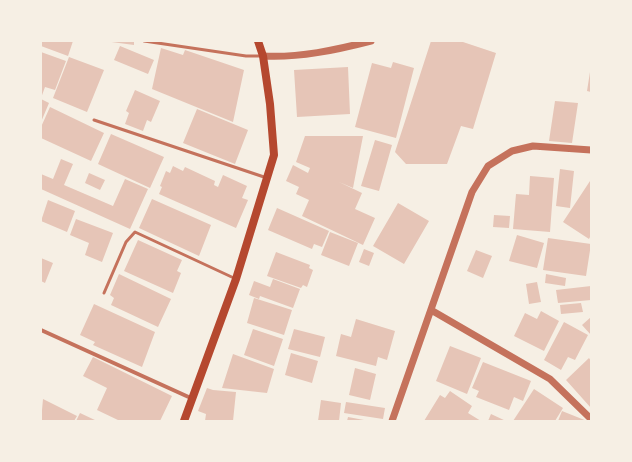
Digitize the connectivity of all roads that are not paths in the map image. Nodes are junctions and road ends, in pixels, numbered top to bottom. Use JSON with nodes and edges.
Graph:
{"nodes":[{"id":1,"x":144,"y":41,"type":"edge"},
{"id":2,"x":258,"y":41,"type":"edge"},
{"id":3,"x":371,"y":41,"type":"edge"},
{"id":4,"x":262,"y":56,"type":"junction"},
{"id":5,"x":94,"y":120,"type":"dead end"},
{"id":6,"x":591,"y":150,"type":"edge"},
{"id":7,"x":267,"y":178,"type":"junction"},
{"id":8,"x":236,"y":279,"type":"junction"},
{"id":9,"x":104,"y":293,"type":"dead end"},
{"id":10,"x":431,"y":310,"type":"junction"},
{"id":11,"x":41,"y":330,"type":"edge"},
{"id":12,"x":193,"y":399,"type":"junction"},
{"id":13,"x":591,"y":419,"type":"edge"},
{"id":14,"x":184,"y":421,"type":"edge"},
{"id":15,"x":392,"y":421,"type":"edge"}],
"edges":[{"from":1,"to":4,"type":"lane"},
{"from":2,"to":4,"type":"main road"},
{"from":3,"to":4,"type":"street"},
{"from":4,"to":7,"type":"main road"},
{"from":5,"to":7,"type":"lane"},
{"from":6,"to":10,"type":"street"},
{"from":7,"to":8,"type":"main road"},
{"from":8,"to":9,"type":"lane"},
{"from":8,"to":12,"type":"main road"},
{"from":10,"to":13,"type":"street"},
{"from":10,"to":15,"type":"street"},
{"from":11,"to":12,"type":"street"},
{"from":12,"to":14,"type":"main road"}]}
